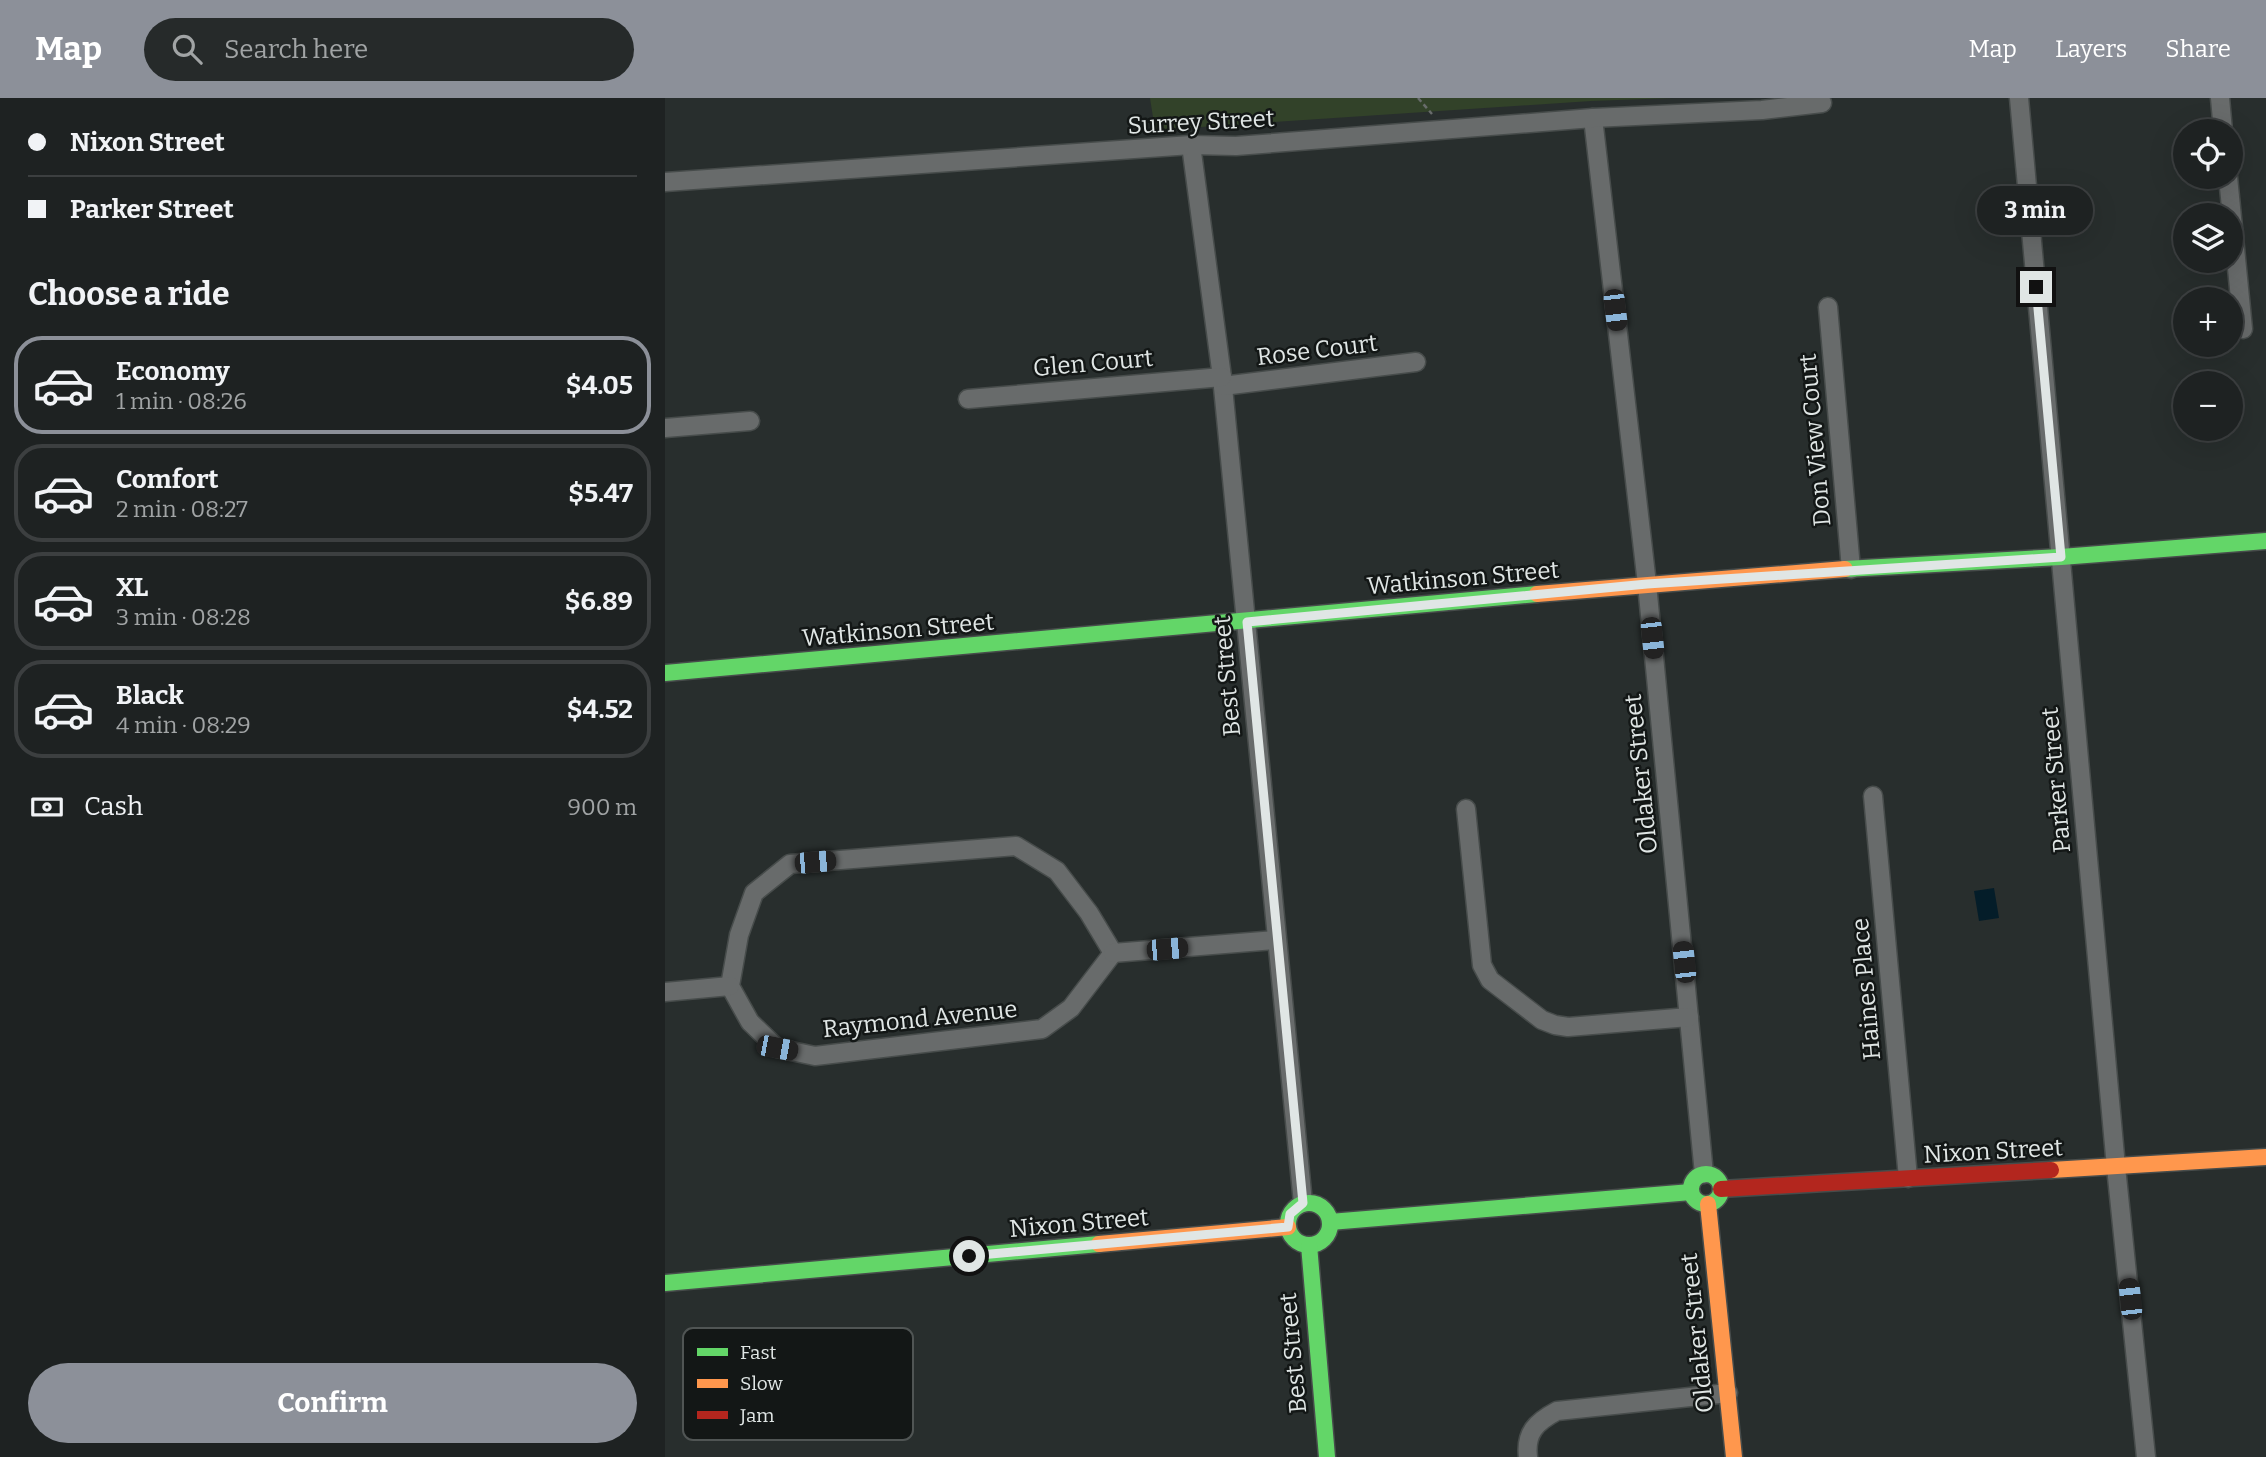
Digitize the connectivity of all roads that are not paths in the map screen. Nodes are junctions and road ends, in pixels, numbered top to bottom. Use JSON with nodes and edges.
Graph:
{"nodes":[{"id":1,"x":2019,"y":98,"type":"edge"},
{"id":2,"x":2220,"y":98,"type":"edge"},
{"id":3,"x":1822,"y":103,"type":"dead end"},
{"id":4,"x":1593,"y":118,"type":"junction"},
{"id":5,"x":2222,"y":119,"type":"edge"},
{"id":6,"x":1191,"y":145,"type":"junction"},
{"id":7,"x":665,"y":182,"type":"edge"},
{"id":8,"x":2229,"y":189,"type":"edge"},
{"id":9,"x":2239,"y":287,"type":"edge"},
{"id":10,"x":1828,"y":307,"type":"dead end"},
{"id":11,"x":1416,"y":362,"type":"dead end"},
{"id":12,"x":1223,"y":381,"type":"junction"},
{"id":13,"x":968,"y":399,"type":"dead end"},
{"id":14,"x":750,"y":421,"type":"dead end"},
{"id":15,"x":665,"y":428,"type":"edge"},
{"id":16,"x":2266,"y":541,"type":"edge"},
{"id":17,"x":2061,"y":557,"type":"junction"},
{"id":18,"x":1851,"y":569,"type":"junction"},
{"id":19,"x":1647,"y":584,"type":"junction"},
{"id":20,"x":1247,"y":622,"type":"junction"},
{"id":21,"x":665,"y":673,"type":"edge"},
{"id":22,"x":1873,"y":796,"type":"dead end"},
{"id":23,"x":1466,"y":809,"type":"dead end"},
{"id":24,"x":1276,"y":940,"type":"junction"},
{"id":25,"x":1113,"y":953,"type":"junction"},
{"id":26,"x":730,"y":986,"type":"junction"},
{"id":27,"x":665,"y":992,"type":"edge"},
{"id":28,"x":1689,"y":1017,"type":"junction"},
{"id":29,"x":2266,"y":1157,"type":"edge"},
{"id":30,"x":2116,"y":1167,"type":"junction"},
{"id":31,"x":1704,"y":1174,"type":"junction"},
{"id":32,"x":1908,"y":1178,"type":"junction"},
{"id":33,"x":1721,"y":1189,"type":"junction"},
{"id":34,"x":1691,"y":1192,"type":"junction"},
{"id":35,"x":1303,"y":1203,"type":"junction"},
{"id":36,"x":1708,"y":1204,"type":"junction"},
{"id":37,"x":1330,"y":1223,"type":"junction"},
{"id":38,"x":1288,"y":1227,"type":"junction"},
{"id":39,"x":1309,"y":1245,"type":"junction"},
{"id":40,"x":665,"y":1283,"type":"edge"},
{"id":41,"x":1728,"y":1393,"type":"junction"},
{"id":42,"x":1327,"y":1457,"type":"edge"},
{"id":43,"x":1528,"y":1457,"type":"edge"},
{"id":44,"x":1734,"y":1457,"type":"edge"},
{"id":45,"x":2146,"y":1457,"type":"edge"}],
"edges":[{"from":1,"to":17,"type":"street","name":"Parker Street"},
{"from":2,"to":5,"type":"street"},
{"from":3,"to":4,"type":"street","name":"Surrey Street"},
{"from":4,"to":6,"type":"street","name":"Surrey Street"},
{"from":4,"to":19,"type":"street","name":"Oldaker Street"},
{"from":6,"to":7,"type":"street","name":"Surrey Street"},
{"from":6,"to":12,"type":"street","name":"Best Street"},
{"from":8,"to":9,"type":"street"},
{"from":10,"to":18,"type":"street","name":"Don View Court"},
{"from":11,"to":12,"type":"street","name":"Rose Court"},
{"from":12,"to":13,"type":"street","name":"Glen Court"},
{"from":12,"to":20,"type":"street","name":"Best Street"},
{"from":14,"to":15,"type":"street"},
{"from":16,"to":17,"type":"street","name":"Watkinson Street"},
{"from":17,"to":18,"type":"street","name":"Watkinson Street"},
{"from":17,"to":30,"type":"street","name":"Parker Street"},
{"from":18,"to":19,"type":"street","name":"Watkinson Street"},
{"from":19,"to":20,"type":"street","name":"Watkinson Street"},
{"from":19,"to":28,"type":"street","name":"Oldaker Street"},
{"from":20,"to":21,"type":"street","name":"Watkinson Street"},
{"from":20,"to":24,"type":"street","name":"Best Street"},
{"from":22,"to":32,"type":"street","name":"Haines Place"},
{"from":23,"to":28,"type":"street"},
{"from":24,"to":25,"type":"street"},
{"from":24,"to":35,"type":"street","name":"Best Street"},
{"from":25,"to":26,"type":"street","name":"Raymond Avenue"},
{"from":25,"to":26,"type":"street"},
{"from":26,"to":27,"type":"street"},
{"from":28,"to":31,"type":"street","name":"Oldaker Street"},
{"from":29,"to":30,"type":"street","name":"Nixon Street"},
{"from":30,"to":32,"type":"street","name":"Nixon Street"},
{"from":30,"to":45,"type":"street","name":"Parker Street"},
{"from":31,"to":33,"type":"street"},
{"from":31,"to":34,"type":"street"},
{"from":32,"to":33,"type":"street","name":"Nixon Street"},
{"from":33,"to":36,"type":"street"},
{"from":34,"to":36,"type":"street"},
{"from":34,"to":37,"type":"street"},
{"from":35,"to":37,"type":"street"},
{"from":35,"to":38,"type":"street"},
{"from":36,"to":41,"type":"street","name":"Oldaker Street"},
{"from":37,"to":39,"type":"street"},
{"from":38,"to":39,"type":"street"},
{"from":38,"to":40,"type":"street","name":"Nixon Street"},
{"from":39,"to":42,"type":"street","name":"Best Street"},
{"from":41,"to":43,"type":"street"},
{"from":41,"to":44,"type":"street","name":"Oldaker Street"}]}
